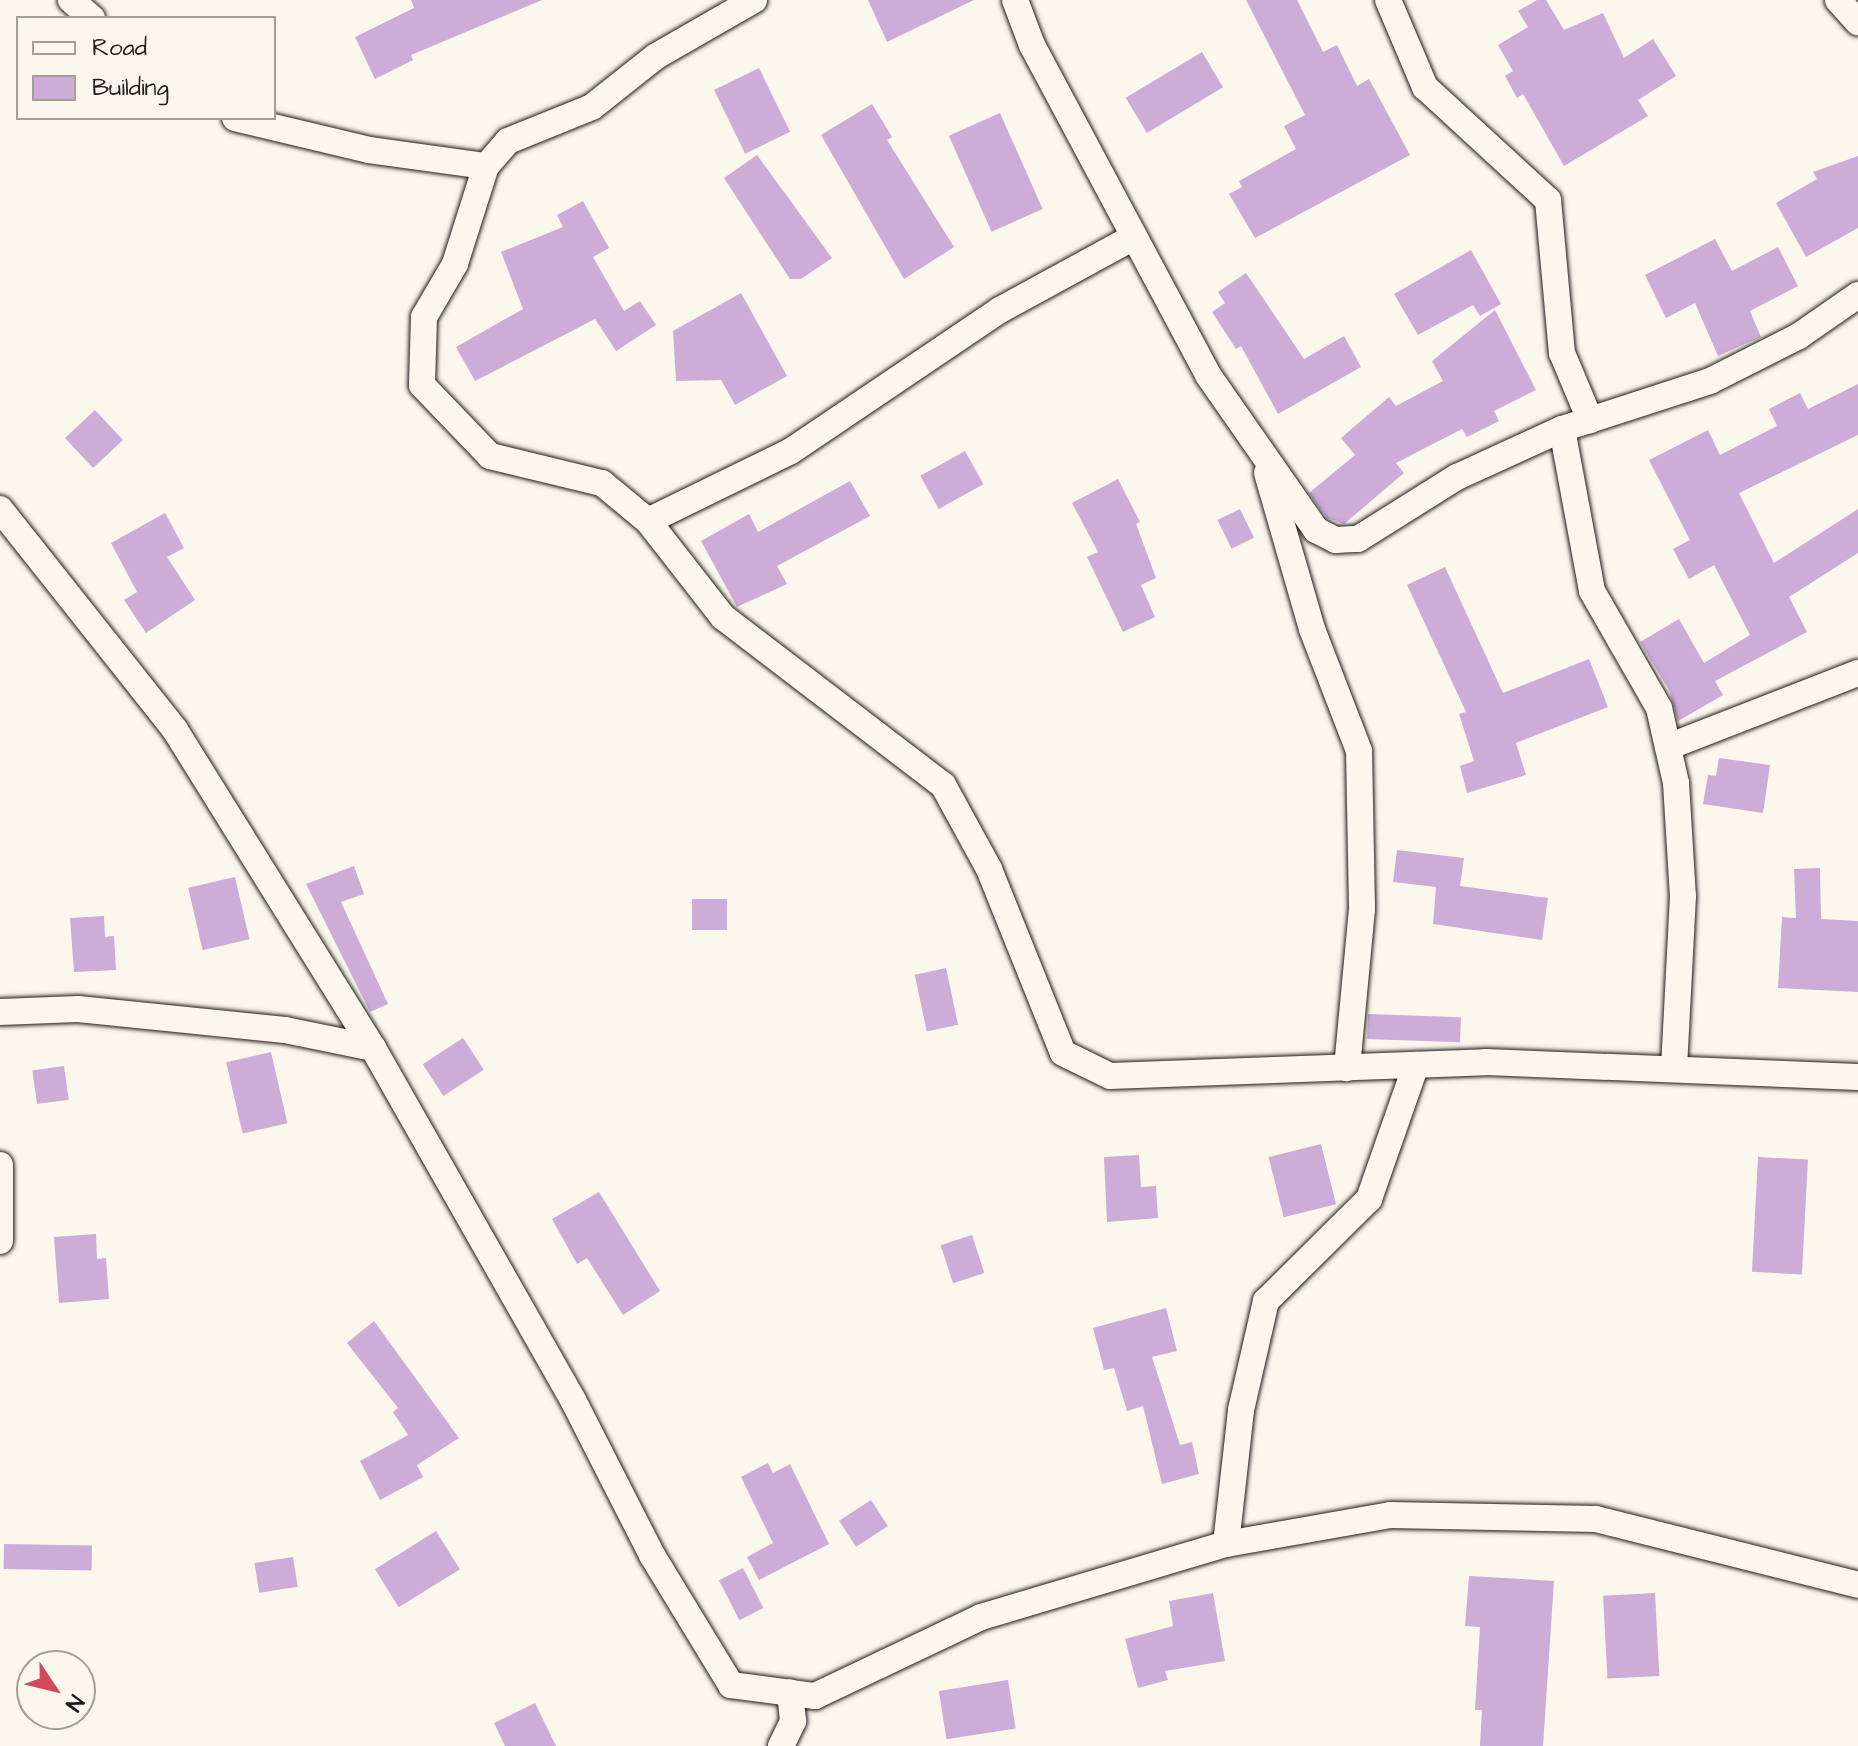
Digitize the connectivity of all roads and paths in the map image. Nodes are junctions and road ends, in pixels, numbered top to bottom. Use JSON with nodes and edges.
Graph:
{"nodes":[{"id":1,"x":71,"y":0,"type":"edge"},
{"id":2,"x":754,"y":0,"type":"edge"},
{"id":3,"x":1015,"y":0,"type":"edge"},
{"id":4,"x":1388,"y":0,"type":"edge"},
{"id":5,"x":1838,"y":0,"type":"edge"},
{"id":6,"x":90,"y":16,"type":"edge"},
{"id":7,"x":1858,"y":22,"type":"edge"},
{"id":8,"x":243,"y":120,"type":"edge"},
{"id":9,"x":486,"y":166,"type":"junction"},
{"id":10,"x":1134,"y":237,"type":"junction"},
{"id":11,"x":1858,"y":295,"type":"edge"},
{"id":12,"x":1590,"y":420,"type":"junction"},
{"id":13,"x":1562,"y":429,"type":"junction"},
{"id":14,"x":1260,"y":450,"type":"junction"},
{"id":15,"x":0,"y":509,"type":"edge"},
{"id":16,"x":648,"y":521,"type":"junction"},
{"id":17,"x":1858,"y":673,"type":"edge"},
{"id":18,"x":1668,"y":747,"type":"junction"},
{"id":19,"x":0,"y":1012,"type":"edge"},
{"id":20,"x":373,"y":1048,"type":"junction"},
{"id":21,"x":1416,"y":1065,"type":"junction"},
{"id":22,"x":1347,"y":1068,"type":"junction"},
{"id":23,"x":1674,"y":1069,"type":"junction"},
{"id":24,"x":1858,"y":1077,"type":"edge"},
{"id":25,"x":0,"y":1165,"type":"edge"},
{"id":26,"x":0,"y":1241,"type":"edge"},
{"id":27,"x":1226,"y":1544,"type":"junction"},
{"id":28,"x":1858,"y":1585,"type":"edge"},
{"id":29,"x":790,"y":1692,"type":"junction"},
{"id":30,"x":781,"y":1746,"type":"edge"}],
"edges":[{"from":1,"to":6,"type":"street"},
{"from":2,"to":9,"type":"street"},
{"from":3,"to":10,"type":"street"},
{"from":4,"to":12,"type":"street"},
{"from":5,"to":7,"type":"street"},
{"from":8,"to":9,"type":"street"},
{"from":9,"to":16,"type":"street"},
{"from":10,"to":14,"type":"street"},
{"from":10,"to":16,"type":"street"},
{"from":11,"to":12,"type":"street"},
{"from":12,"to":13,"type":"street"},
{"from":13,"to":14,"type":"street"},
{"from":13,"to":18,"type":"street"},
{"from":14,"to":22,"type":"street"},
{"from":15,"to":20,"type":"street"},
{"from":16,"to":22,"type":"street"},
{"from":17,"to":18,"type":"street"},
{"from":18,"to":23,"type":"street"},
{"from":19,"to":20,"type":"street"},
{"from":20,"to":29,"type":"street"},
{"from":21,"to":22,"type":"street"},
{"from":21,"to":23,"type":"street"},
{"from":21,"to":27,"type":"street"},
{"from":23,"to":24,"type":"street"},
{"from":25,"to":26,"type":"street"},
{"from":27,"to":28,"type":"street"},
{"from":27,"to":29,"type":"street"},
{"from":29,"to":30,"type":"street"}]}
